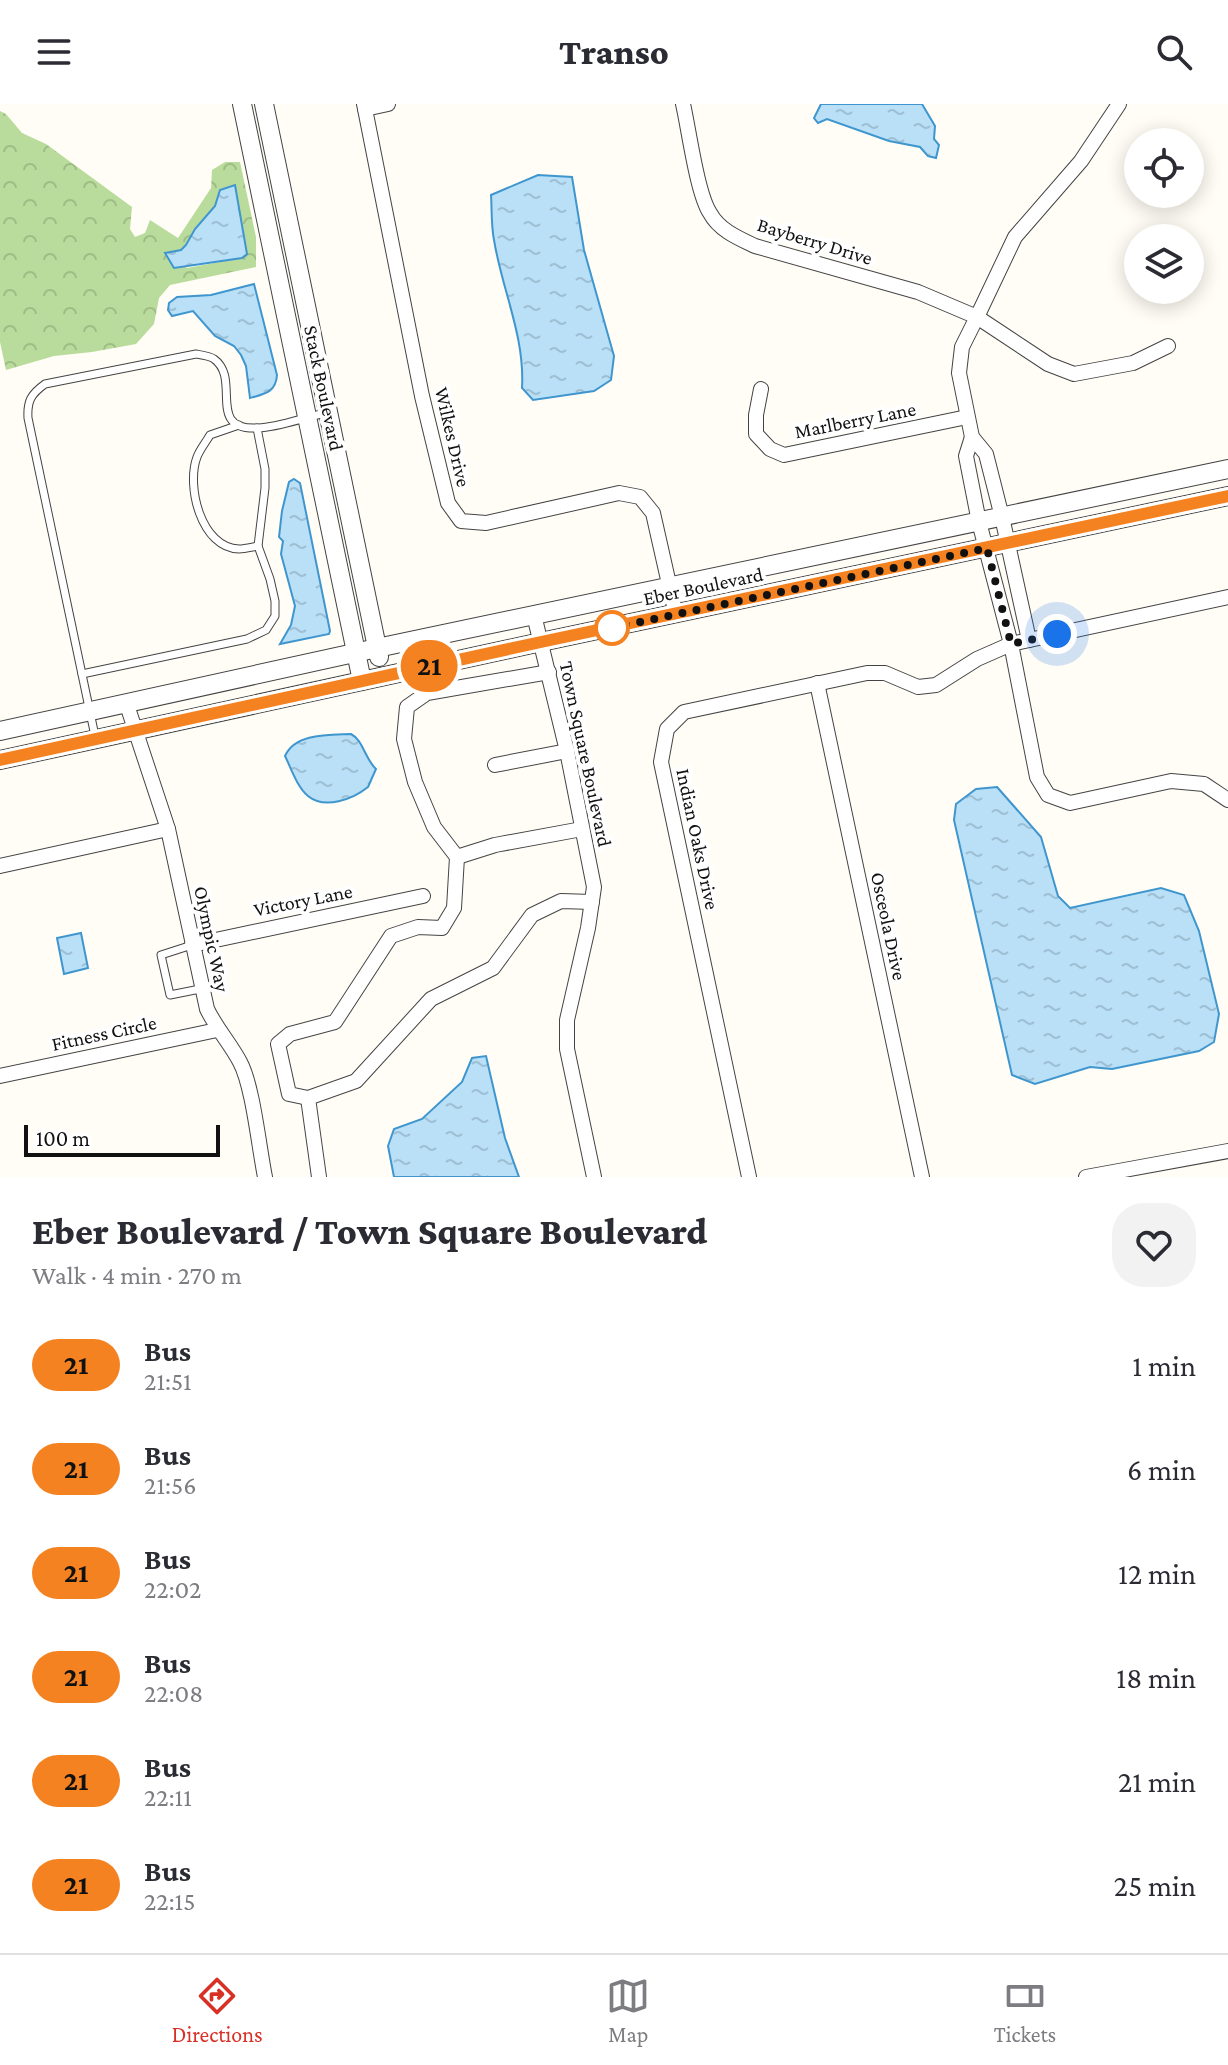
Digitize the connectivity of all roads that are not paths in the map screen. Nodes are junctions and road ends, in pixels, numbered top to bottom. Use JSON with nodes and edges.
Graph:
{"nodes":[{"id":1,"x":242,"y":104,"type":"edge"},
{"id":2,"x":264,"y":104,"type":"edge"},
{"id":3,"x":388,"y":104,"type":"edge"},
{"id":4,"x":683,"y":104,"type":"edge"},
{"id":5,"x":1119,"y":104,"type":"edge"},
{"id":6,"x":364,"y":106,"type":"edge"},
{"id":7,"x":977,"y":317,"type":"junction"},
{"id":8,"x":1168,"y":346,"type":"dead end"},
{"id":9,"x":761,"y":389,"type":"dead end"},
{"id":10,"x":326,"y":413,"type":"junction"},
{"id":11,"x":307,"y":417,"type":"junction"},
{"id":12,"x":967,"y":417,"type":"junction"},
{"id":13,"x":239,"y":425,"type":"junction"},
{"id":14,"x":257,"y":428,"type":"junction"},
{"id":15,"x":972,"y":437,"type":"junction"},
{"id":16,"x":1228,"y":469,"type":"edge"},
{"id":17,"x":1228,"y":496,"type":"edge"},
{"id":18,"x":1002,"y":517,"type":"junction"},
{"id":19,"x":979,"y":522,"type":"junction"},
{"id":20,"x":1009,"y":543,"type":"junction"},
{"id":21,"x":258,"y":546,"type":"junction"},
{"id":22,"x":987,"y":548,"type":"junction"},
{"id":23,"x":671,"y":587,"type":"junction"},
{"id":24,"x":1228,"y":597,"type":"edge"},
{"id":25,"x":1021,"y":603,"type":"junction"},
{"id":26,"x":1001,"y":607,"type":"junction"},
{"id":27,"x":534,"y":615,"type":"junction"},
{"id":28,"x":676,"y":615,"type":"junction"},
{"id":29,"x":1029,"y":640,"type":"junction"},
{"id":30,"x":541,"y":642,"type":"junction"},
{"id":31,"x":1011,"y":644,"type":"junction"},
{"id":32,"x":377,"y":648,"type":"junction"},
{"id":33,"x":357,"y":653,"type":"junction"},
{"id":34,"x":549,"y":672,"type":"junction"},
{"id":35,"x":82,"y":674,"type":"junction"},
{"id":36,"x":383,"y":676,"type":"junction"},
{"id":37,"x":362,"y":681,"type":"junction"},
{"id":38,"x":817,"y":683,"type":"junction"},
{"id":39,"x":127,"y":705,"type":"junction"},
{"id":40,"x":90,"y":713,"type":"junction"},
{"id":41,"x":136,"y":730,"type":"junction"},
{"id":42,"x":0,"y":731,"type":"edge"},
{"id":43,"x":96,"y":740,"type":"junction"},
{"id":44,"x":567,"y":751,"type":"junction"},
{"id":45,"x":0,"y":760,"type":"edge"},
{"id":46,"x":495,"y":765,"type":"dead end"},
{"id":47,"x":1228,"y":800,"type":"edge"},
{"id":48,"x":168,"y":829,"type":"junction"},
{"id":49,"x":582,"y":829,"type":"junction"},
{"id":50,"x":457,"y":857,"type":"junction"},
{"id":51,"x":0,"y":866,"type":"edge"},
{"id":52,"x":423,"y":896,"type":"dead end"},
{"id":53,"x":592,"y":902,"type":"junction"},
{"id":54,"x":192,"y":945,"type":"junction"},
{"id":55,"x":200,"y":989,"type":"junction"},
{"id":56,"x":217,"y":1030,"type":"junction"},
{"id":57,"x":0,"y":1076,"type":"edge"},
{"id":58,"x":308,"y":1098,"type":"junction"},
{"id":59,"x":1228,"y":1151,"type":"edge"},
{"id":60,"x":265,"y":1177,"type":"edge"},
{"id":61,"x":319,"y":1177,"type":"edge"},
{"id":62,"x":594,"y":1177,"type":"edge"},
{"id":63,"x":749,"y":1177,"type":"edge"},
{"id":64,"x":922,"y":1177,"type":"edge"},
{"id":65,"x":1086,"y":1177,"type":"edge"}],
"edges":[{"from":1,"to":11,"type":"street","name":"Stack Boulevard"},
{"from":2,"to":10,"type":"street","name":"Stack Boulevard"},
{"from":3,"to":6,"type":"street"},
{"from":4,"to":7,"type":"street","name":"Bayberry Drive"},
{"from":5,"to":7,"type":"street"},
{"from":6,"to":23,"type":"street","name":"Wilkes Drive"},
{"from":7,"to":8,"type":"street","name":"Bayberry Drive"},
{"from":7,"to":12,"type":"street"},
{"from":9,"to":12,"type":"street","name":"Marlberry Lane"},
{"from":10,"to":11,"type":"lane"},
{"from":10,"to":32,"type":"street","name":"Stack Boulevard"},
{"from":11,"to":14,"type":"lane"},
{"from":11,"to":33,"type":"street","name":"Stack Boulevard"},
{"from":12,"to":15,"type":"street"},
{"from":13,"to":14,"type":"lane"},
{"from":13,"to":21,"type":"lane"},
{"from":13,"to":35,"type":"lane"},
{"from":14,"to":21,"type":"lane"},
{"from":15,"to":18,"type":"street"},
{"from":15,"to":19,"type":"street"},
{"from":16,"to":18,"type":"street","name":"Eber Boulevard"},
{"from":17,"to":20,"type":"street","name":"Eber Boulevard"},
{"from":18,"to":19,"type":"street","name":"Eber Boulevard"},
{"from":18,"to":20,"type":"street"},
{"from":19,"to":22,"type":"street"},
{"from":19,"to":23,"type":"street","name":"Eber Boulevard"},
{"from":20,"to":22,"type":"street","name":"Eber Boulevard"},
{"from":20,"to":25,"type":"street"},
{"from":21,"to":35,"type":"lane"},
{"from":22,"to":26,"type":"street"},
{"from":22,"to":28,"type":"street","name":"Eber Boulevard"},
{"from":23,"to":27,"type":"street","name":"Eber Boulevard"},
{"from":23,"to":28,"type":"street","name":"Wilkes Drive"},
{"from":24,"to":29,"type":"street","name":"Indian Oaks Drive"},
{"from":25,"to":26,"type":"street"},
{"from":25,"to":29,"type":"street"},
{"from":26,"to":31,"type":"street"},
{"from":27,"to":30,"type":"street","name":"Town Square Boulevard"},
{"from":27,"to":32,"type":"street","name":"Eber Boulevard"},
{"from":28,"to":30,"type":"street","name":"Eber Boulevard"},
{"from":29,"to":31,"type":"street","name":"Indian Oaks Drive"},
{"from":30,"to":34,"type":"street","name":"Town Square Boulevard"},
{"from":30,"to":36,"type":"street","name":"Eber Boulevard"},
{"from":31,"to":38,"type":"street","name":"Indian Oaks Drive"},
{"from":31,"to":47,"type":"street"},
{"from":32,"to":33,"type":"street","name":"Eber Boulevard"},
{"from":32,"to":36,"type":"street","name":"Stack Boulevard"},
{"from":33,"to":37,"type":"street","name":"Stack Boulevard"},
{"from":33,"to":39,"type":"street","name":"Eber Boulevard"},
{"from":34,"to":44,"type":"street","name":"Town Square Boulevard"},
{"from":34,"to":50,"type":"street"},
{"from":35,"to":40,"type":"lane"},
{"from":36,"to":37,"type":"street","name":"Eber Boulevard"},
{"from":37,"to":41,"type":"street","name":"Eber Boulevard"},
{"from":38,"to":63,"type":"street","name":"Indian Oaks Drive"},
{"from":38,"to":64,"type":"street","name":"Osceola Drive"},
{"from":39,"to":40,"type":"street","name":"Eber Boulevard"},
{"from":39,"to":41,"type":"street","name":"Olympic Way"},
{"from":40,"to":42,"type":"street","name":"Eber Boulevard"},
{"from":40,"to":43,"type":"lane"},
{"from":41,"to":43,"type":"street","name":"Eber Boulevard"},
{"from":41,"to":48,"type":"street","name":"Olympic Way"},
{"from":43,"to":45,"type":"street","name":"Eber Boulevard"},
{"from":44,"to":46,"type":"street"},
{"from":44,"to":49,"type":"street","name":"Town Square Boulevard"},
{"from":48,"to":51,"type":"street"},
{"from":48,"to":54,"type":"street","name":"Olympic Way"},
{"from":49,"to":50,"type":"street"},
{"from":49,"to":53,"type":"street","name":"Town Square Boulevard"},
{"from":50,"to":58,"type":"street"},
{"from":52,"to":54,"type":"street","name":"Victory Lane"},
{"from":53,"to":58,"type":"street"},
{"from":53,"to":62,"type":"street","name":"Town Square Boulevard"},
{"from":54,"to":55,"type":"street","name":"Olympic Way"},
{"from":54,"to":55,"type":"lane"},
{"from":55,"to":56,"type":"street","name":"Olympic Way"},
{"from":56,"to":57,"type":"street","name":"Fitness Circle"},
{"from":56,"to":60,"type":"street","name":"Olympic Way"},
{"from":58,"to":61,"type":"street"},
{"from":59,"to":65,"type":"street"}]}
